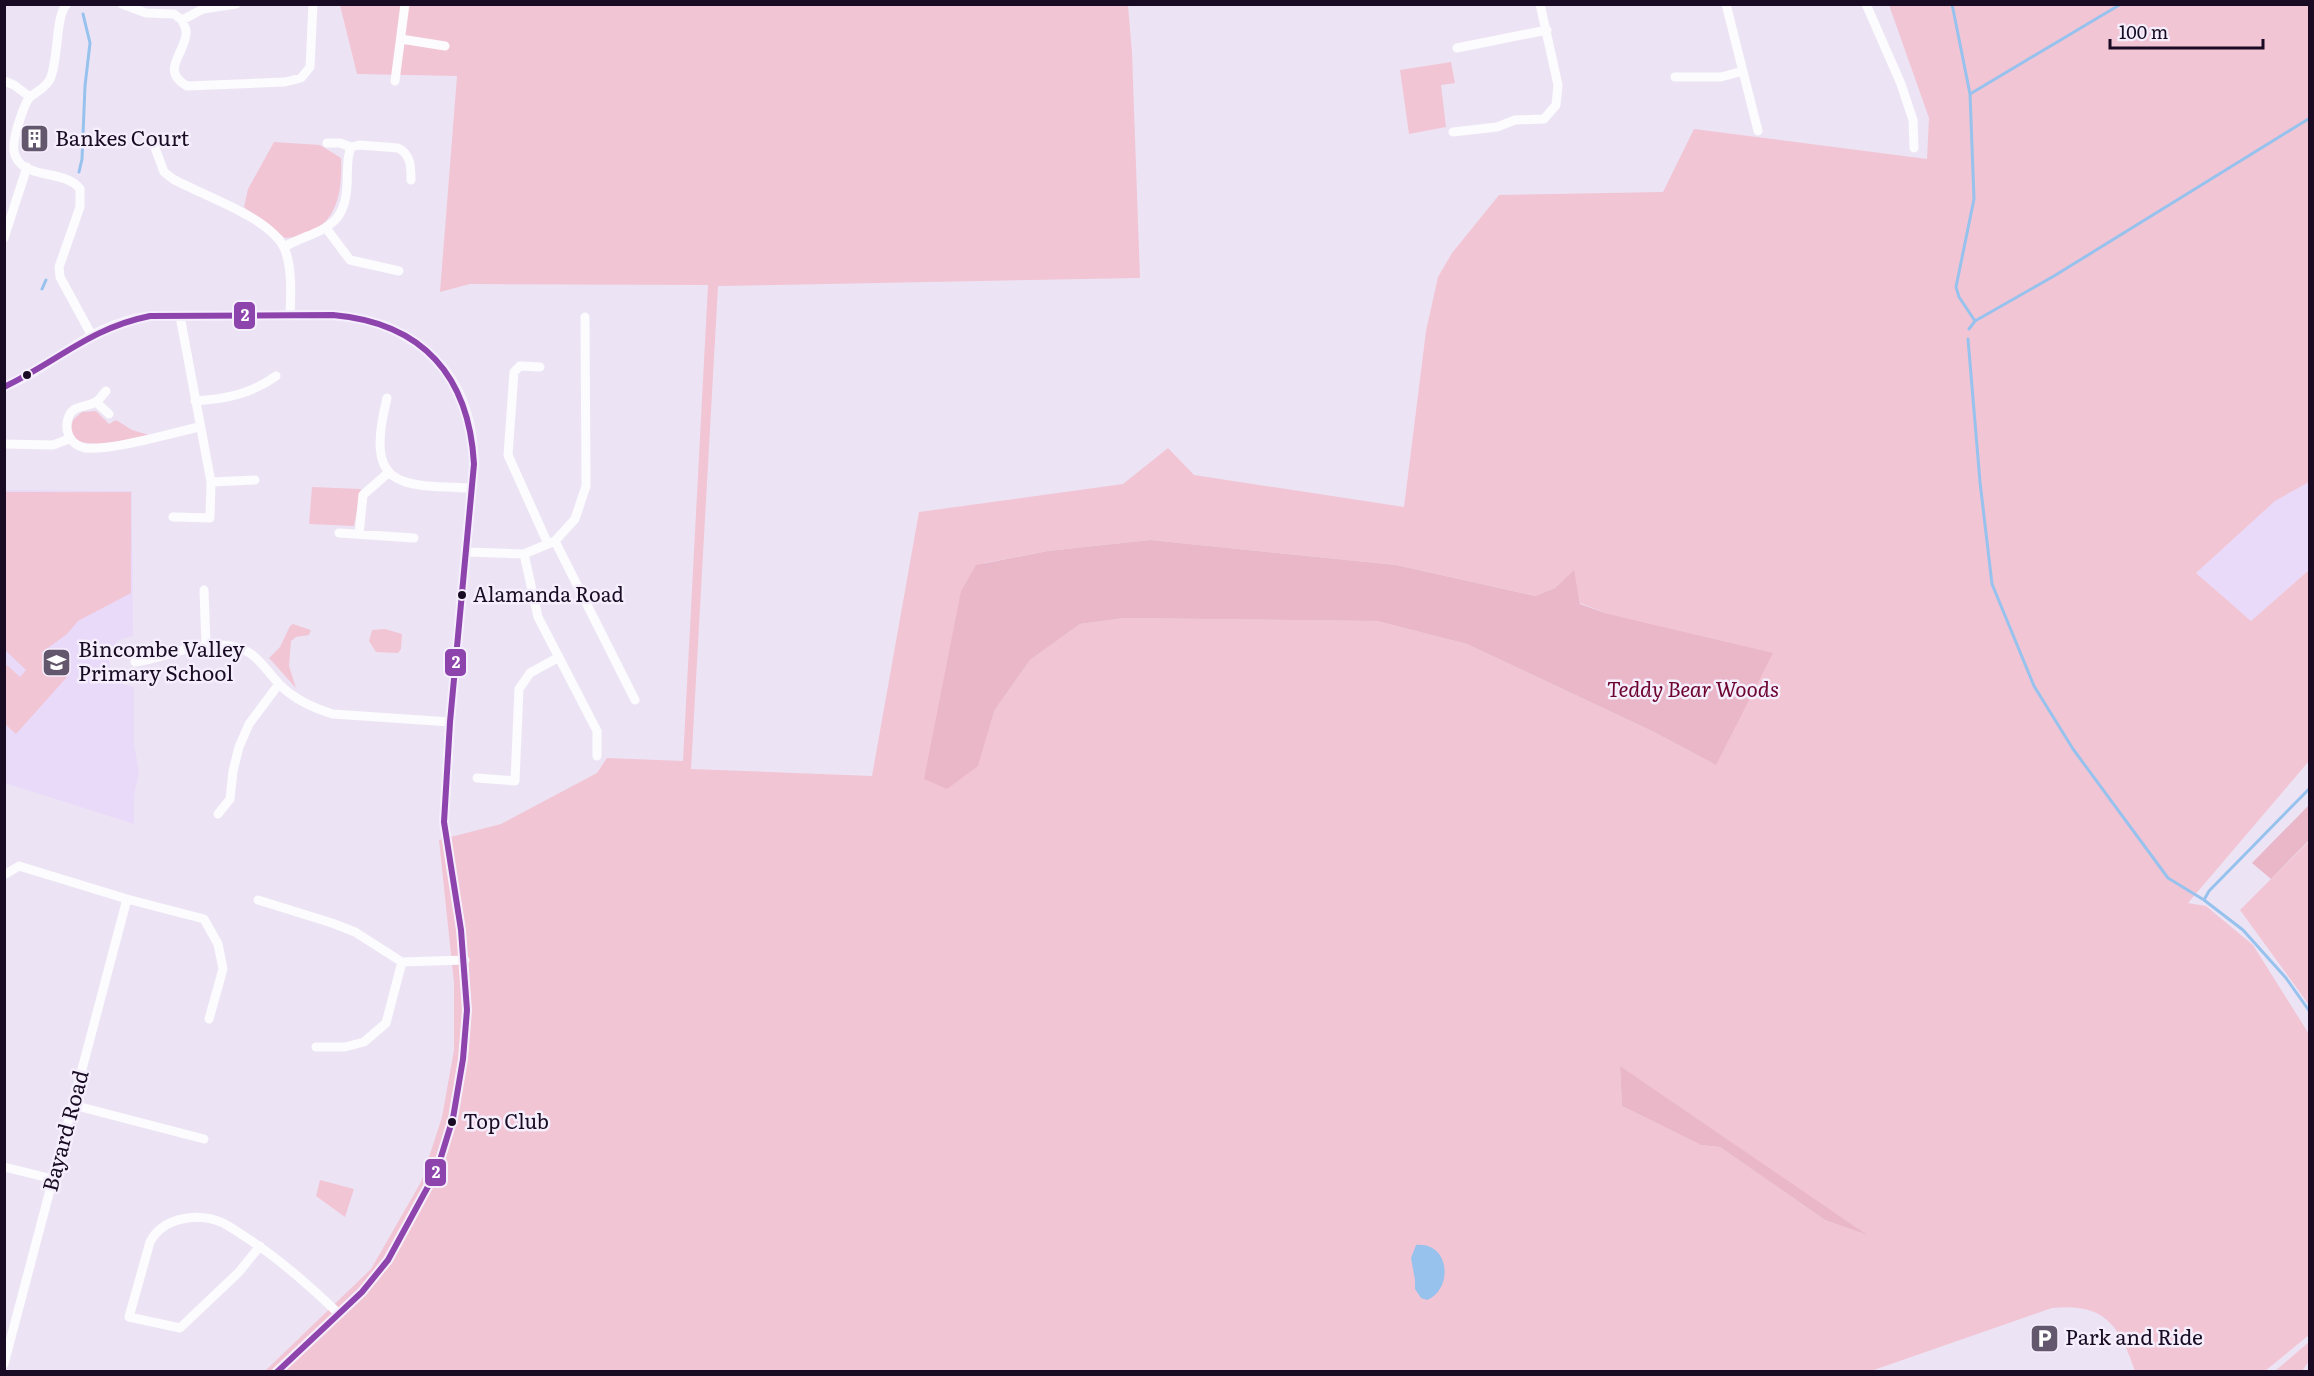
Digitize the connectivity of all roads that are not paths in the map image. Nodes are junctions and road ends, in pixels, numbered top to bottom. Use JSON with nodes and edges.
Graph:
{"nodes":[{"id":1,"x":67,"y":4,"type":"edge"},
{"id":2,"x":122,"y":4,"type":"edge"},
{"id":3,"x":236,"y":4,"type":"edge"},
{"id":4,"x":313,"y":4,"type":"edge"},
{"id":5,"x":405,"y":4,"type":"edge"},
{"id":6,"x":1540,"y":4,"type":"edge"},
{"id":7,"x":1726,"y":4,"type":"edge"},
{"id":8,"x":1866,"y":4,"type":"edge"},
{"id":9,"x":183,"y":20,"type":"junction"},
{"id":10,"x":1548,"y":30,"type":"junction"},
{"id":11,"x":401,"y":39,"type":"junction"},
{"id":12,"x":445,"y":46,"type":"dead end"},
{"id":13,"x":1456,"y":48,"type":"dead end"},
{"id":14,"x":1743,"y":71,"type":"junction"},
{"id":15,"x":1675,"y":77,"type":"dead end"},
{"id":16,"x":4,"y":81,"type":"edge"},
{"id":17,"x":394,"y":81,"type":"dead end"},
{"id":18,"x":30,"y":97,"type":"junction"},
{"id":19,"x":1758,"y":131,"type":"dead end"},
{"id":20,"x":1453,"y":132,"type":"dead end"},
{"id":21,"x":4,"y":134,"type":"edge"},
{"id":22,"x":15,"y":138,"type":"junction"},
{"id":23,"x":327,"y":143,"type":"dead end"},
{"id":24,"x":154,"y":145,"type":"dead end"},
{"id":25,"x":351,"y":147,"type":"junction"},
{"id":26,"x":1914,"y":148,"type":"dead end"},
{"id":27,"x":27,"y":167,"type":"junction"},
{"id":28,"x":411,"y":180,"type":"dead end"},
{"id":29,"x":326,"y":228,"type":"junction"},
{"id":30,"x":4,"y":238,"type":"edge"},
{"id":31,"x":284,"y":247,"type":"junction"},
{"id":32,"x":399,"y":271,"type":"dead end"},
{"id":33,"x":291,"y":314,"type":"junction"},
{"id":34,"x":180,"y":316,"type":"junction"},
{"id":35,"x":585,"y":317,"type":"dead end"},
{"id":36,"x":91,"y":334,"type":"junction"},
{"id":37,"x":540,"y":367,"type":"dead end"},
{"id":38,"x":276,"y":376,"type":"dead end"},
{"id":39,"x":4,"y":387,"type":"edge"},
{"id":40,"x":106,"y":391,"type":"dead end"},
{"id":41,"x":387,"y":398,"type":"dead end"},
{"id":42,"x":195,"y":401,"type":"junction"},
{"id":43,"x":96,"y":402,"type":"junction"},
{"id":44,"x":109,"y":414,"type":"dead end"},
{"id":45,"x":199,"y":427,"type":"junction"},
{"id":46,"x":69,"y":439,"type":"junction"},
{"id":47,"x":4,"y":444,"type":"edge"},
{"id":48,"x":388,"y":473,"type":"junction"},
{"id":49,"x":255,"y":480,"type":"dead end"},
{"id":50,"x":211,"y":482,"type":"junction"},
{"id":51,"x":472,"y":488,"type":"junction"},
{"id":52,"x":173,"y":517,"type":"dead end"},
{"id":53,"x":339,"y":533,"type":"dead end"},
{"id":54,"x":359,"y":534,"type":"junction"},
{"id":55,"x":414,"y":538,"type":"dead end"},
{"id":56,"x":552,"y":543,"type":"junction"},
{"id":57,"x":467,"y":552,"type":"junction"},
{"id":58,"x":524,"y":554,"type":"junction"},
{"id":59,"x":204,"y":590,"type":"dead end"},
{"id":60,"x":206,"y":645,"type":"junction"},
{"id":61,"x":559,"y":657,"type":"junction"},
{"id":62,"x":135,"y":662,"type":"dead end"},
{"id":63,"x":279,"y":684,"type":"junction"},
{"id":64,"x":635,"y":700,"type":"dead end"},
{"id":65,"x":450,"y":722,"type":"junction"},
{"id":66,"x":597,"y":756,"type":"dead end"},
{"id":67,"x":477,"y":778,"type":"dead end"},
{"id":68,"x":218,"y":814,"type":"dead end"},
{"id":69,"x":4,"y":876,"type":"edge"},
{"id":70,"x":127,"y":899,"type":"junction"},
{"id":71,"x":258,"y":900,"type":"dead end"},
{"id":72,"x":465,"y":960,"type":"junction"},
{"id":73,"x":402,"y":962,"type":"junction"},
{"id":74,"x":209,"y":1019,"type":"dead end"},
{"id":75,"x":316,"y":1047,"type":"dead end"},
{"id":76,"x":73,"y":1105,"type":"junction"},
{"id":77,"x":204,"y":1139,"type":"dead end"},
{"id":78,"x":4,"y":1167,"type":"edge"},
{"id":79,"x":53,"y":1179,"type":"junction"},
{"id":80,"x":260,"y":1246,"type":"junction"},
{"id":81,"x":339,"y":1314,"type":"junction"},
{"id":82,"x":4,"y":1364,"type":"edge"},
{"id":83,"x":276,"y":1371,"type":"edge"}],
"edges":[{"from":1,"to":18,"type":"street"},
{"from":2,"to":9,"type":"street"},
{"from":3,"to":9,"type":"street"},
{"from":4,"to":9,"type":"street"},
{"from":5,"to":11,"type":"street"},
{"from":6,"to":10,"type":"street"},
{"from":7,"to":14,"type":"street"},
{"from":8,"to":26,"type":"street"},
{"from":10,"to":13,"type":"street"},
{"from":10,"to":20,"type":"street"},
{"from":11,"to":12,"type":"street"},
{"from":11,"to":17,"type":"street"},
{"from":14,"to":15,"type":"street"},
{"from":14,"to":19,"type":"street"},
{"from":16,"to":18,"type":"street"},
{"from":18,"to":22,"type":"street"},
{"from":21,"to":22,"type":"street"},
{"from":22,"to":27,"type":"street"},
{"from":23,"to":25,"type":"street"},
{"from":24,"to":31,"type":"street"},
{"from":25,"to":28,"type":"street"},
{"from":25,"to":29,"type":"street"},
{"from":27,"to":30,"type":"street"},
{"from":27,"to":36,"type":"street"},
{"from":29,"to":31,"type":"street"},
{"from":29,"to":32,"type":"street"},
{"from":31,"to":33,"type":"street"},
{"from":33,"to":34,"type":"street"},
{"from":33,"to":51,"type":"street"},
{"from":34,"to":36,"type":"street"},
{"from":34,"to":42,"type":"street"},
{"from":35,"to":56,"type":"street"},
{"from":36,"to":39,"type":"street"},
{"from":37,"to":56,"type":"street"},
{"from":38,"to":42,"type":"street"},
{"from":40,"to":43,"type":"street"},
{"from":41,"to":48,"type":"street"},
{"from":42,"to":45,"type":"street"},
{"from":43,"to":44,"type":"street"},
{"from":43,"to":46,"type":"street"},
{"from":45,"to":46,"type":"street"},
{"from":45,"to":50,"type":"street"},
{"from":46,"to":47,"type":"street"},
{"from":48,"to":51,"type":"street"},
{"from":48,"to":54,"type":"street"},
{"from":49,"to":50,"type":"street"},
{"from":50,"to":52,"type":"street"},
{"from":51,"to":57,"type":"street"},
{"from":53,"to":54,"type":"street"},
{"from":54,"to":55,"type":"street"},
{"from":56,"to":58,"type":"street"},
{"from":56,"to":64,"type":"street"},
{"from":57,"to":58,"type":"street"},
{"from":57,"to":65,"type":"street"},
{"from":58,"to":61,"type":"street"},
{"from":59,"to":60,"type":"street"},
{"from":60,"to":62,"type":"street"},
{"from":60,"to":63,"type":"street"},
{"from":61,"to":66,"type":"street"},
{"from":61,"to":67,"type":"street"},
{"from":63,"to":65,"type":"street"},
{"from":63,"to":68,"type":"street"},
{"from":65,"to":72,"type":"street"},
{"from":69,"to":70,"type":"street"},
{"from":70,"to":74,"type":"street"},
{"from":70,"to":76,"type":"street","name":"Bayard Road"},
{"from":71,"to":73,"type":"street"},
{"from":72,"to":73,"type":"street"},
{"from":72,"to":81,"type":"street"},
{"from":73,"to":75,"type":"street"},
{"from":76,"to":77,"type":"street"},
{"from":76,"to":79,"type":"street","name":"Bayard Road"},
{"from":78,"to":79,"type":"street"},
{"from":79,"to":82,"type":"street","name":"Bayard Road"},
{"from":80,"to":80,"type":"street"},
{"from":80,"to":81,"type":"street"},
{"from":81,"to":83,"type":"street"}]}
